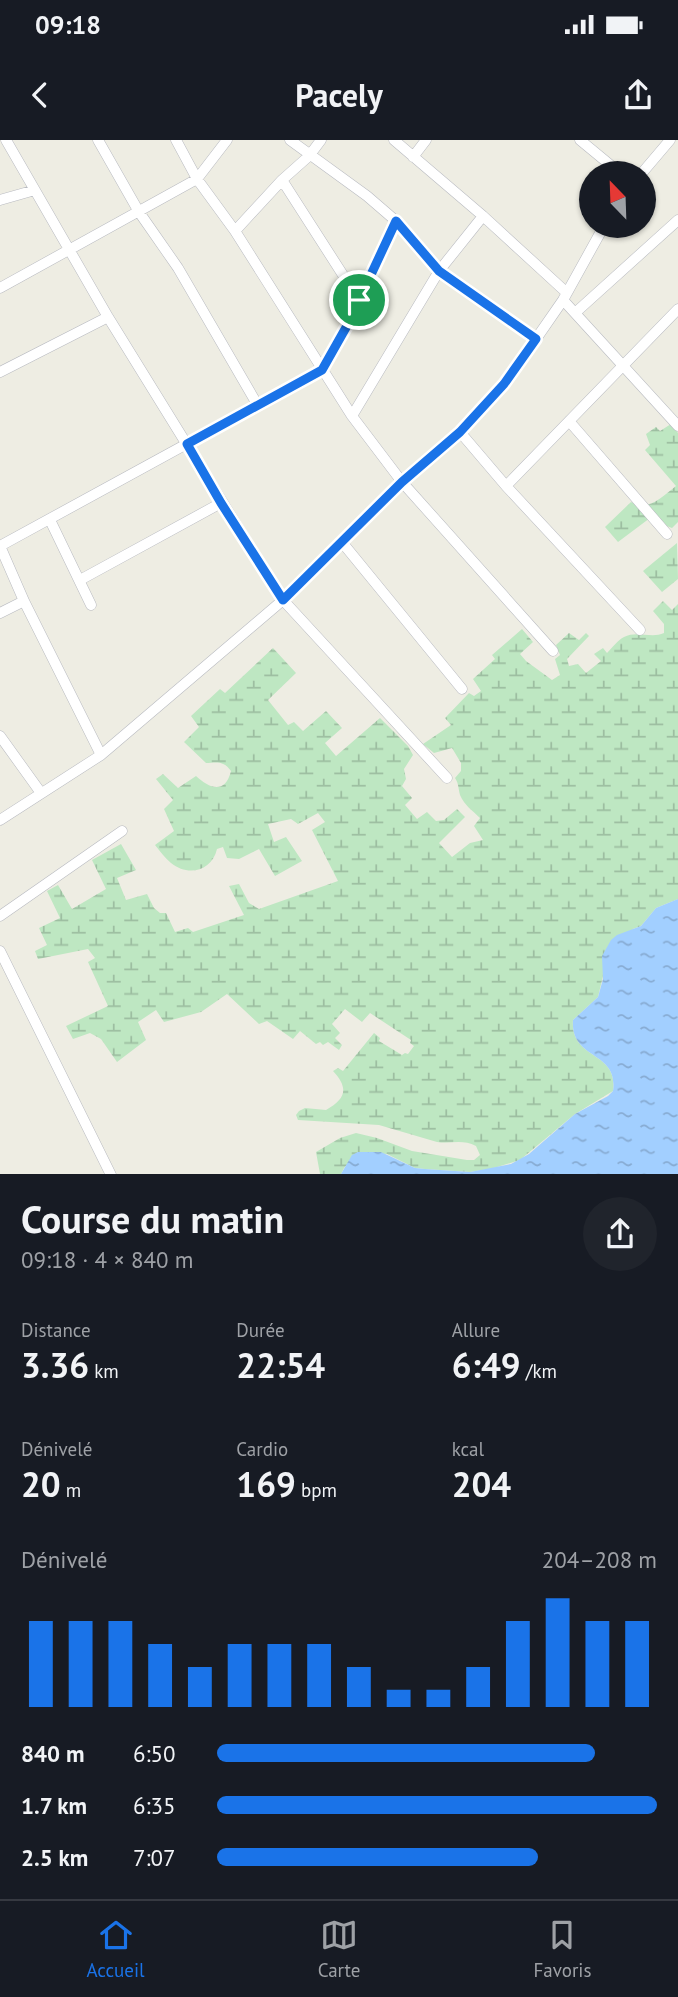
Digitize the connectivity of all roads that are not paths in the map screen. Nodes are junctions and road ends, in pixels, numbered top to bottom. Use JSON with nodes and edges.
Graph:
{"nodes":[{"id":1,"x":6,"y":140,"type":"edge"},
{"id":2,"x":98,"y":140,"type":"edge"},
{"id":3,"x":176,"y":140,"type":"edge"},
{"id":4,"x":226,"y":140,"type":"edge"},
{"id":5,"x":290,"y":140,"type":"edge"},
{"id":6,"x":321,"y":140,"type":"edge"},
{"id":7,"x":394,"y":140,"type":"edge"},
{"id":8,"x":426,"y":140,"type":"edge"},
{"id":9,"x":580,"y":140,"type":"edge"},
{"id":10,"x":670,"y":140,"type":"edge"},
{"id":11,"x":309,"y":156,"type":"junction"},
{"id":12,"x":413,"y":157,"type":"junction"},
{"id":13,"x":605,"y":161,"type":"edge"},
{"id":14,"x":652,"y":161,"type":"edge"},
{"id":15,"x":197,"y":179,"type":"junction"},
{"id":16,"x":282,"y":180,"type":"junction"},
{"id":17,"x":35,"y":190,"type":"junction"},
{"id":18,"x":0,"y":200,"type":"edge"},
{"id":19,"x":139,"y":212,"type":"junction"},
{"id":20,"x":483,"y":216,"type":"junction"},
{"id":21,"x":678,"y":220,"type":"edge"},
{"id":22,"x":396,"y":221,"type":"junction"},
{"id":23,"x":235,"y":231,"type":"junction"},
{"id":24,"x":597,"y":238,"type":"edge"},
{"id":25,"x":69,"y":251,"type":"junction"},
{"id":26,"x":439,"y":271,"type":"junction"},
{"id":27,"x":0,"y":288,"type":"edge"},
{"id":28,"x":565,"y":297,"type":"junction"},
{"id":29,"x":359,"y":300,"type":"junction"},
{"id":30,"x":678,"y":309,"type":"edge"},
{"id":31,"x":575,"y":313,"type":"junction"},
{"id":32,"x":108,"y":317,"type":"junction"},
{"id":33,"x":536,"y":339,"type":"junction"},
{"id":34,"x":622,"y":365,"type":"junction"},
{"id":35,"x":322,"y":370,"type":"junction"},
{"id":36,"x":0,"y":372,"type":"edge"},
{"id":37,"x":257,"y":404,"type":"junction"},
{"id":38,"x":352,"y":416,"type":"junction"},
{"id":39,"x":569,"y":421,"type":"junction"},
{"id":40,"x":678,"y":426,"type":"edge"},
{"id":41,"x":460,"y":432,"type":"junction"},
{"id":42,"x":187,"y":444,"type":"junction"},
{"id":43,"x":402,"y":482,"type":"junction"},
{"id":44,"x":506,"y":486,"type":"junction"},
{"id":45,"x":221,"y":503,"type":"junction"},
{"id":46,"x":51,"y":520,"type":"junction"},
{"id":47,"x":667,"y":534,"type":"dead end"},
{"id":48,"x":341,"y":541,"type":"junction"},
{"id":49,"x":0,"y":546,"type":"edge"},
{"id":50,"x":80,"y":580,"type":"junction"},
{"id":51,"x":283,"y":600,"type":"junction"},
{"id":52,"x":24,"y":601,"type":"junction"},
{"id":53,"x":90,"y":605,"type":"dead end"},
{"id":54,"x":0,"y":613,"type":"edge"},
{"id":55,"x":640,"y":630,"type":"dead end"},
{"id":56,"x":553,"y":651,"type":"dead end"},
{"id":57,"x":462,"y":689,"type":"dead end"},
{"id":58,"x":0,"y":736,"type":"edge"},
{"id":59,"x":101,"y":755,"type":"junction"},
{"id":60,"x":447,"y":778,"type":"dead end"},
{"id":61,"x":41,"y":793,"type":"junction"},
{"id":62,"x":0,"y":820,"type":"edge"},
{"id":63,"x":122,"y":831,"type":"dead end"},
{"id":64,"x":0,"y":916,"type":"edge"},
{"id":65,"x":0,"y":951,"type":"edge"},
{"id":66,"x":4,"y":970,"type":"edge"},
{"id":67,"x":111,"y":1174,"type":"edge"}],
"edges":[{"from":1,"to":17,"type":"street"},
{"from":2,"to":19,"type":"street"},
{"from":3,"to":15,"type":"street"},
{"from":4,"to":15,"type":"street"},
{"from":5,"to":11,"type":"street"},
{"from":6,"to":11,"type":"street"},
{"from":7,"to":12,"type":"street"},
{"from":8,"to":12,"type":"street"},
{"from":9,"to":13,"type":"street"},
{"from":10,"to":14,"type":"street"},
{"from":11,"to":16,"type":"street"},
{"from":11,"to":22,"type":"street"},
{"from":12,"to":20,"type":"street"},
{"from":15,"to":19,"type":"street"},
{"from":15,"to":23,"type":"street"},
{"from":16,"to":23,"type":"street"},
{"from":16,"to":29,"type":"street"},
{"from":17,"to":18,"type":"street"},
{"from":17,"to":25,"type":"street"},
{"from":19,"to":25,"type":"street"},
{"from":19,"to":37,"type":"street"},
{"from":20,"to":26,"type":"street"},
{"from":20,"to":28,"type":"street"},
{"from":21,"to":31,"type":"street"},
{"from":22,"to":26,"type":"street"},
{"from":22,"to":29,"type":"street"},
{"from":23,"to":35,"type":"street"},
{"from":24,"to":28,"type":"street"},
{"from":25,"to":27,"type":"street"},
{"from":25,"to":32,"type":"street"},
{"from":26,"to":33,"type":"street"},
{"from":26,"to":38,"type":"street"},
{"from":28,"to":31,"type":"street"},
{"from":28,"to":33,"type":"street"},
{"from":29,"to":35,"type":"street"},
{"from":30,"to":34,"type":"street"},
{"from":31,"to":34,"type":"street"},
{"from":32,"to":36,"type":"street"},
{"from":32,"to":42,"type":"street"},
{"from":33,"to":41,"type":"street"},
{"from":34,"to":39,"type":"street"},
{"from":34,"to":40,"type":"street"},
{"from":35,"to":37,"type":"street"},
{"from":35,"to":38,"type":"street"},
{"from":37,"to":42,"type":"street"},
{"from":38,"to":43,"type":"street"},
{"from":39,"to":44,"type":"street"},
{"from":39,"to":47,"type":"street"},
{"from":41,"to":43,"type":"street"},
{"from":41,"to":44,"type":"street"},
{"from":42,"to":45,"type":"street"},
{"from":42,"to":46,"type":"street"},
{"from":43,"to":48,"type":"street"},
{"from":43,"to":56,"type":"street"},
{"from":44,"to":55,"type":"street"},
{"from":45,"to":50,"type":"street"},
{"from":45,"to":51,"type":"street"},
{"from":46,"to":49,"type":"street"},
{"from":46,"to":50,"type":"street"},
{"from":48,"to":51,"type":"street"},
{"from":48,"to":57,"type":"street"},
{"from":49,"to":52,"type":"street"},
{"from":50,"to":53,"type":"street"},
{"from":51,"to":59,"type":"street"},
{"from":51,"to":60,"type":"street"},
{"from":52,"to":54,"type":"street"},
{"from":52,"to":59,"type":"street"},
{"from":58,"to":61,"type":"street"},
{"from":59,"to":61,"type":"street"},
{"from":61,"to":62,"type":"street"},
{"from":63,"to":64,"type":"street"},
{"from":65,"to":66,"type":"street"},
{"from":66,"to":67,"type":"street"}]}
